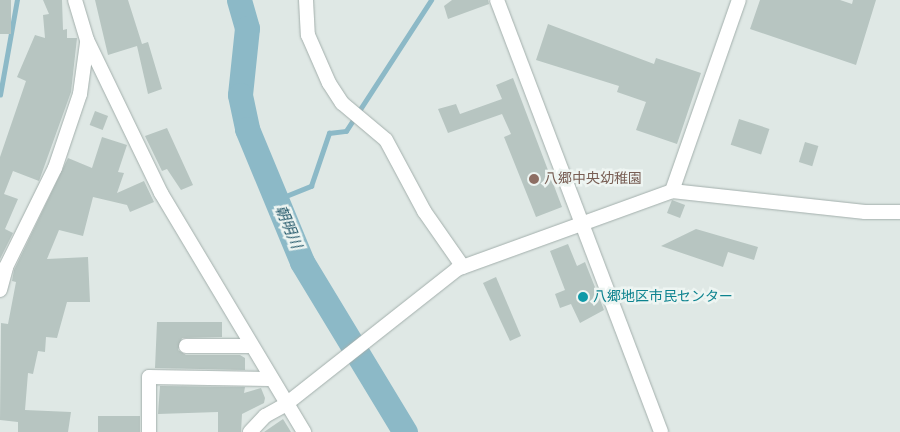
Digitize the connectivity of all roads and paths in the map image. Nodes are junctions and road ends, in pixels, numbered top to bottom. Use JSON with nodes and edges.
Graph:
{"nodes":[{"id":1,"x":75,"y":0,"type":"edge"},
{"id":2,"x":306,"y":0,"type":"edge"},
{"id":3,"x":497,"y":0,"type":"edge"},
{"id":4,"x":739,"y":0,"type":"edge"},
{"id":5,"x":88,"y":40,"type":"junction"},
{"id":6,"x":672,"y":191,"type":"junction"},
{"id":7,"x":900,"y":212,"type":"edge"},
{"id":8,"x":582,"y":224,"type":"junction"},
{"id":9,"x":460,"y":268,"type":"junction"},
{"id":10,"x":0,"y":290,"type":"edge"},
{"id":11,"x":186,"y":346,"type":"dead end"},
{"id":12,"x":250,"y":346,"type":"junction"},
{"id":13,"x":269,"y":379,"type":"junction"},
{"id":14,"x":285,"y":405,"type":"junction"},
{"id":15,"x":149,"y":432,"type":"edge"},
{"id":16,"x":250,"y":432,"type":"edge"},
{"id":17,"x":304,"y":432,"type":"edge"},
{"id":18,"x":661,"y":432,"type":"edge"}],
"edges":[{"from":1,"to":5,"type":"street"},
{"from":2,"to":9,"type":"street"},
{"from":3,"to":8,"type":"street"},
{"from":4,"to":6,"type":"street"},
{"from":5,"to":10,"type":"street"},
{"from":5,"to":12,"type":"street"},
{"from":6,"to":7,"type":"street"},
{"from":6,"to":8,"type":"street"},
{"from":8,"to":9,"type":"street"},
{"from":8,"to":18,"type":"street"},
{"from":9,"to":14,"type":"street"},
{"from":11,"to":12,"type":"street"},
{"from":12,"to":13,"type":"street"},
{"from":13,"to":14,"type":"street"},
{"from":13,"to":15,"type":"street"},
{"from":14,"to":16,"type":"street"},
{"from":14,"to":17,"type":"street"}]}
